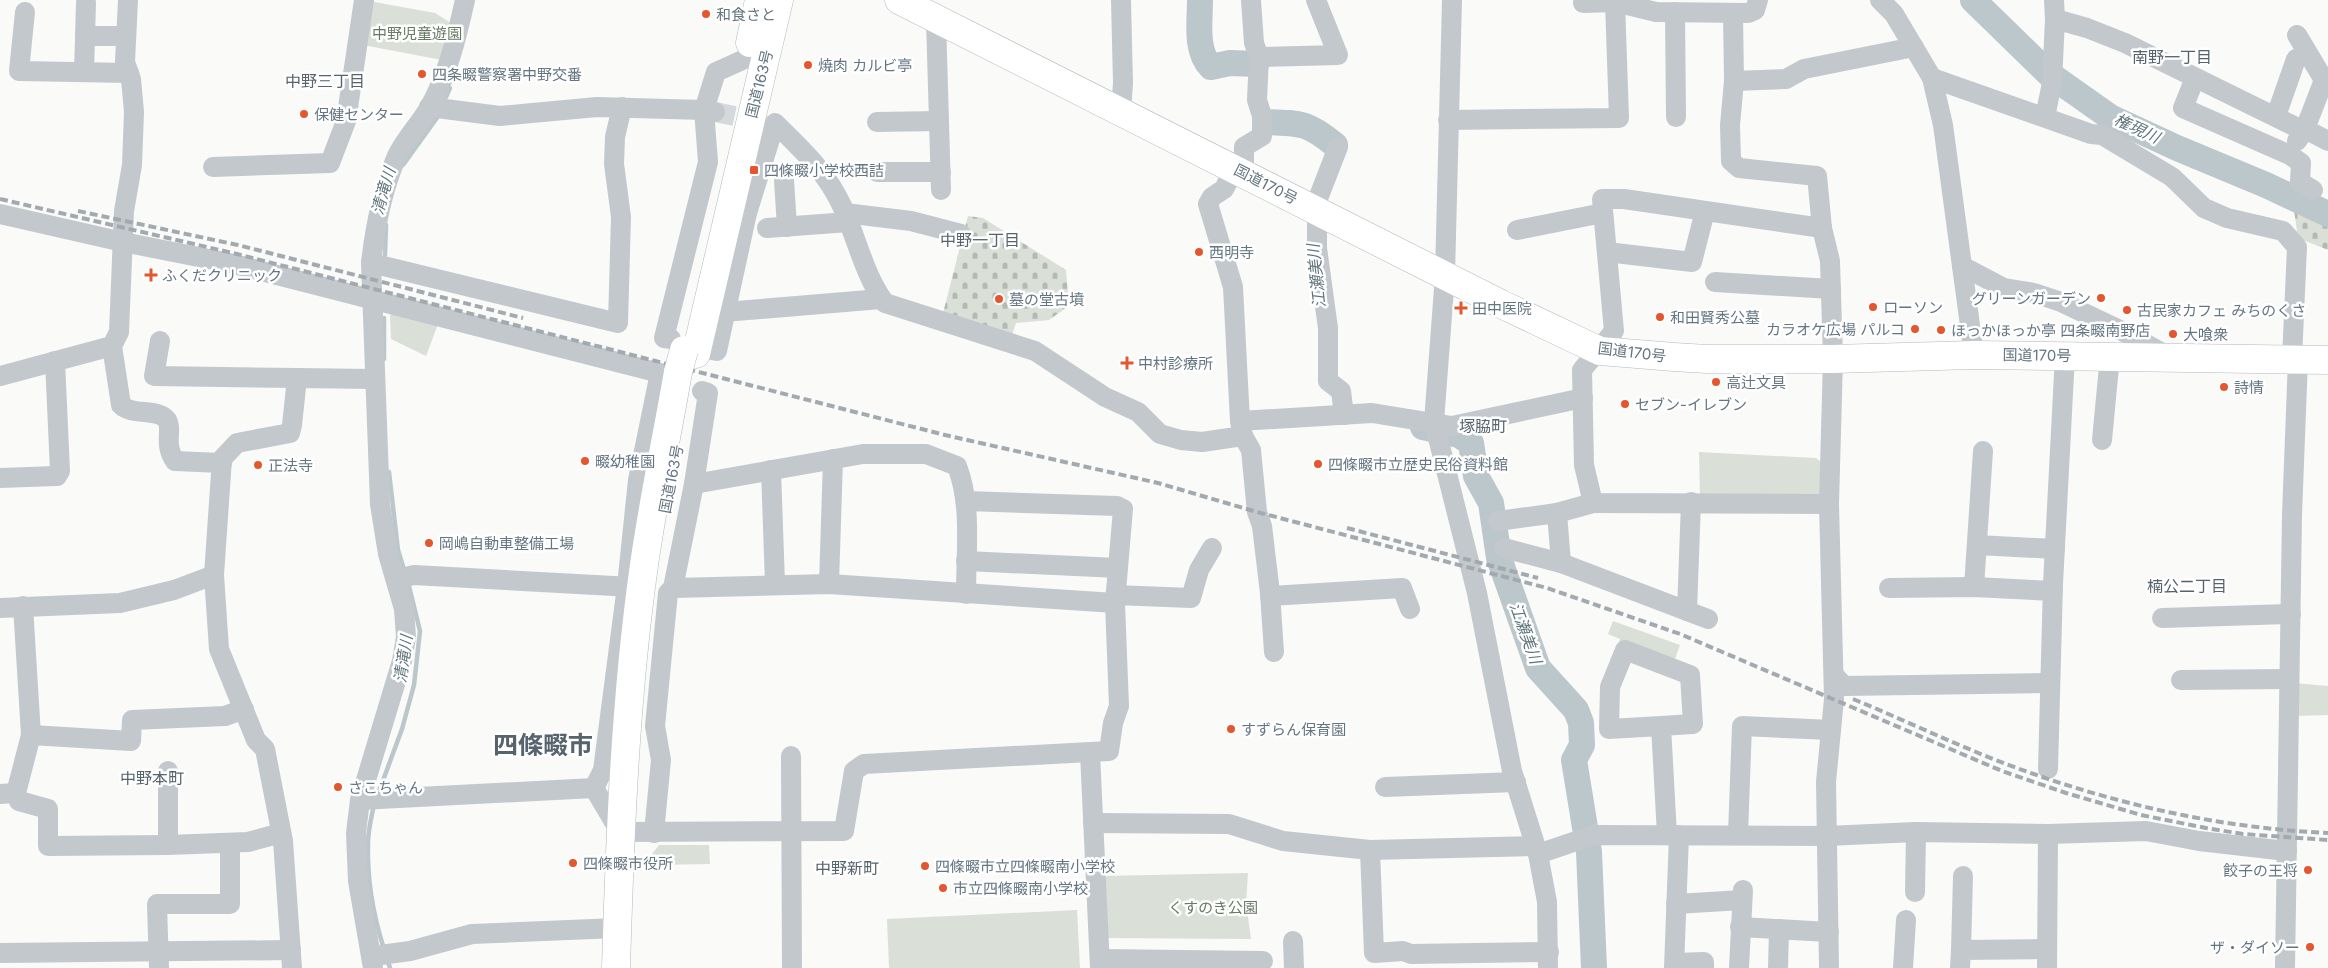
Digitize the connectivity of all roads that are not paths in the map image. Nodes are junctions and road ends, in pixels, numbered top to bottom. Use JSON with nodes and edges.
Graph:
{"nodes":[{"id":1,"x":128,"y":0,"type":"edge"},
{"id":2,"x":364,"y":0,"type":"edge"},
{"id":3,"x":465,"y":0,"type":"edge"},
{"id":4,"x":760,"y":0,"type":"edge"},
{"id":5,"x":780,"y":0,"type":"edge"},
{"id":6,"x":899,"y":0,"type":"edge"},
{"id":7,"x":1120,"y":0,"type":"edge"},
{"id":8,"x":1251,"y":0,"type":"edge"},
{"id":9,"x":1316,"y":0,"type":"edge"},
{"id":10,"x":1452,"y":0,"type":"edge"},
{"id":11,"x":1758,"y":0,"type":"edge"},
{"id":12,"x":1880,"y":0,"type":"edge"},
{"id":13,"x":1615,"y":2,"type":"junction"},
{"id":14,"x":86,"y":3,"type":"dead end"},
{"id":15,"x":1584,"y":3,"type":"dead end"},
{"id":16,"x":2054,"y":10,"type":"edge"},
{"id":17,"x":25,"y":12,"type":"dead end"},
{"id":18,"x":1675,"y":12,"type":"junction"},
{"id":19,"x":1733,"y":13,"type":"junction"},
{"id":20,"x":936,"y":20,"type":"junction"},
{"id":21,"x":2296,"y":35,"type":"dead end"},
{"id":22,"x":85,"y":36,"type":"junction"},
{"id":23,"x":126,"y":36,"type":"junction"},
{"id":24,"x":1914,"y":47,"type":"junction"},
{"id":25,"x":1259,"y":57,"type":"junction"},
{"id":26,"x":747,"y":58,"type":"junction"},
{"id":27,"x":2296,"y":59,"type":"dead end"},
{"id":28,"x":84,"y":72,"type":"junction"},
{"id":29,"x":129,"y":73,"type":"junction"},
{"id":30,"x":1932,"y":78,"type":"junction"},
{"id":31,"x":2195,"y":78,"type":"junction"},
{"id":32,"x":1734,"y":81,"type":"junction"},
{"id":33,"x":429,"y":107,"type":"junction"},
{"id":34,"x":622,"y":107,"type":"junction"},
{"id":35,"x":1121,"y":110,"type":"junction"},
{"id":36,"x":709,"y":111,"type":"junction"},
{"id":37,"x":2045,"y":116,"type":"junction"},
{"id":38,"x":2276,"y":116,"type":"junction"},
{"id":39,"x":1676,"y":117,"type":"dead end"},
{"id":40,"x":1448,"y":120,"type":"junction"},
{"id":41,"x":939,"y":121,"type":"junction"},
{"id":42,"x":877,"y":122,"type":"dead end"},
{"id":43,"x":2304,"y":130,"type":"junction"},
{"id":44,"x":2328,"y":141,"type":"edge"},
{"id":45,"x":1338,"y":147,"type":"dead end"},
{"id":46,"x":2290,"y":155,"type":"junction"},
{"id":47,"x":213,"y":167,"type":"dead end"},
{"id":48,"x":1239,"y":171,"type":"junction"},
{"id":49,"x":877,"y":172,"type":"dead end"},
{"id":50,"x":784,"y":180,"type":"dead end"},
{"id":51,"x":2313,"y":190,"type":"dead end"},
{"id":52,"x":1316,"y":209,"type":"junction"},
{"id":53,"x":738,"y":210,"type":"junction"},
{"id":54,"x":1705,"y":211,"type":"junction"},
{"id":55,"x":1603,"y":213,"type":"junction"},
{"id":56,"x":0,"y":214,"type":"edge"},
{"id":57,"x":847,"y":218,"type":"junction"},
{"id":58,"x":787,"y":227,"type":"junction"},
{"id":59,"x":767,"y":228,"type":"dead end"},
{"id":60,"x":1822,"y":228,"type":"junction"},
{"id":61,"x":1517,"y":230,"type":"dead end"},
{"id":62,"x":961,"y":234,"type":"dead end"},
{"id":63,"x":123,"y":242,"type":"junction"},
{"id":64,"x":1607,"y":252,"type":"junction"},
{"id":65,"x":371,"y":263,"type":"junction"},
{"id":66,"x":1962,"y":266,"type":"junction"},
{"id":67,"x":1445,"y":275,"type":"junction"},
{"id":68,"x":1715,"y":282,"type":"dead end"},
{"id":69,"x":1831,"y":289,"type":"junction"},
{"id":70,"x":372,"y":299,"type":"junction"},
{"id":71,"x":882,"y":299,"type":"junction"},
{"id":72,"x":724,"y":312,"type":"junction"},
{"id":73,"x":160,"y":341,"type":"dead end"},
{"id":74,"x":112,"y":346,"type":"junction"},
{"id":75,"x":1600,"y":351,"type":"junction"},
{"id":76,"x":1974,"y":355,"type":"junction"},
{"id":77,"x":2065,"y":355,"type":"junction"},
{"id":78,"x":2110,"y":356,"type":"junction"},
{"id":79,"x":2170,"y":357,"type":"junction"},
{"id":80,"x":1833,"y":359,"type":"junction"},
{"id":81,"x":2295,"y":359,"type":"junction"},
{"id":82,"x":2328,"y":360,"type":"edge"},
{"id":83,"x":56,"y":361,"type":"junction"},
{"id":84,"x":684,"y":364,"type":"junction"},
{"id":85,"x":0,"y":376,"type":"edge"},
{"id":86,"x":297,"y":378,"type":"junction"},
{"id":87,"x":374,"y":379,"type":"junction"},
{"id":88,"x":1583,"y":398,"type":"junction"},
{"id":89,"x":1344,"y":415,"type":"junction"},
{"id":90,"x":1434,"y":422,"type":"junction"},
{"id":91,"x":1242,"y":429,"type":"junction"},
{"id":92,"x":2102,"y":440,"type":"dead end"},
{"id":93,"x":1983,"y":451,"type":"dead end"},
{"id":94,"x":833,"y":459,"type":"junction"},
{"id":95,"x":222,"y":463,"type":"junction"},
{"id":96,"x":771,"y":470,"type":"junction"},
{"id":97,"x":0,"y":478,"type":"edge"},
{"id":98,"x":694,"y":484,"type":"junction"},
{"id":99,"x":966,"y":501,"type":"junction"},
{"id":100,"x":1691,"y":502,"type":"junction"},
{"id":101,"x":1593,"y":503,"type":"junction"},
{"id":102,"x":1829,"y":504,"type":"junction"},
{"id":103,"x":1557,"y":513,"type":"junction"},
{"id":104,"x":1498,"y":521,"type":"dead end"},
{"id":105,"x":1977,"y":545,"type":"junction"},
{"id":106,"x":1212,"y":548,"type":"dead end"},
{"id":107,"x":1504,"y":548,"type":"dead end"},
{"id":108,"x":2055,"y":549,"type":"junction"},
{"id":109,"x":966,"y":561,"type":"junction"},
{"id":110,"x":1560,"y":563,"type":"junction"},
{"id":111,"x":1118,"y":568,"type":"junction"},
{"id":112,"x":214,"y":575,"type":"junction"},
{"id":113,"x":404,"y":577,"type":"junction"},
{"id":114,"x":775,"y":584,"type":"junction"},
{"id":115,"x":829,"y":584,"type":"junction"},
{"id":116,"x":629,"y":586,"type":"junction"},
{"id":117,"x":1974,"y":587,"type":"junction"},
{"id":118,"x":1889,"y":588,"type":"dead end"},
{"id":119,"x":668,"y":591,"type":"junction"},
{"id":120,"x":2053,"y":591,"type":"junction"},
{"id":121,"x":966,"y":594,"type":"junction"},
{"id":122,"x":1270,"y":596,"type":"junction"},
{"id":123,"x":1115,"y":599,"type":"junction"},
{"id":124,"x":23,"y":606,"type":"junction"},
{"id":125,"x":0,"y":608,"type":"edge"},
{"id":126,"x":1410,"y":609,"type":"dead end"},
{"id":127,"x":1687,"y":611,"type":"junction"},
{"id":128,"x":2291,"y":614,"type":"junction"},
{"id":129,"x":2162,"y":618,"type":"dead end"},
{"id":130,"x":1708,"y":619,"type":"dead end"},
{"id":131,"x":1274,"y":652,"type":"dead end"},
{"id":132,"x":1834,"y":675,"type":"junction"},
{"id":133,"x":2289,"y":679,"type":"junction"},
{"id":134,"x":2181,"y":680,"type":"dead end"},
{"id":135,"x":2050,"y":682,"type":"junction"},
{"id":136,"x":244,"y":710,"type":"junction"},
{"id":137,"x":1661,"y":726,"type":"junction"},
{"id":138,"x":1831,"y":730,"type":"junction"},
{"id":139,"x":31,"y":735,"type":"junction"},
{"id":140,"x":1090,"y":752,"type":"junction"},
{"id":141,"x":791,"y":756,"type":"dead end"},
{"id":142,"x":2048,"y":769,"type":"dead end"},
{"id":143,"x":168,"y":771,"type":"dead end"},
{"id":144,"x":1516,"y":782,"type":"junction"},
{"id":145,"x":1385,"y":786,"type":"dead end"},
{"id":146,"x":594,"y":788,"type":"junction"},
{"id":147,"x":8,"y":793,"type":"edge"},
{"id":148,"x":370,"y":800,"type":"junction"},
{"id":149,"x":1093,"y":823,"type":"junction"},
{"id":150,"x":791,"y":832,"type":"junction"},
{"id":151,"x":1916,"y":832,"type":"junction"},
{"id":152,"x":281,"y":833,"type":"junction"},
{"id":153,"x":637,"y":833,"type":"junction"},
{"id":154,"x":1738,"y":834,"type":"junction"},
{"id":155,"x":2048,"y":834,"type":"junction"},
{"id":156,"x":1673,"y":835,"type":"junction"},
{"id":157,"x":1826,"y":836,"type":"junction"},
{"id":158,"x":230,"y":844,"type":"junction"},
{"id":159,"x":168,"y":845,"type":"junction"},
{"id":160,"x":1370,"y":850,"type":"junction"},
{"id":161,"x":1536,"y":850,"type":"junction"},
{"id":162,"x":2287,"y":851,"type":"junction"},
{"id":163,"x":1963,"y":876,"type":"dead end"},
{"id":164,"x":1915,"y":892,"type":"dead end"},
{"id":165,"x":1676,"y":904,"type":"junction"},
{"id":166,"x":1906,"y":920,"type":"dead end"},
{"id":167,"x":1740,"y":927,"type":"junction"},
{"id":168,"x":617,"y":928,"type":"junction"},
{"id":169,"x":1780,"y":929,"type":"junction"},
{"id":170,"x":1829,"y":932,"type":"junction"},
{"id":171,"x":1293,"y":940,"type":"dead end"},
{"id":172,"x":0,"y":953,"type":"edge"},
{"id":173,"x":378,"y":958,"type":"edge"},
{"id":174,"x":159,"y":959,"type":"edge"},
{"id":175,"x":292,"y":959,"type":"edge"},
{"id":176,"x":1961,"y":959,"type":"edge"},
{"id":177,"x":2015,"y":959,"type":"edge"},
{"id":178,"x":2047,"y":959,"type":"edge"},
{"id":179,"x":96,"y":960,"type":"edge"},
{"id":180,"x":1548,"y":960,"type":"edge"},
{"id":181,"x":1263,"y":961,"type":"dead end"},
{"id":182,"x":1100,"y":964,"type":"edge"},
{"id":183,"x":1674,"y":965,"type":"edge"},
{"id":184,"x":616,"y":968,"type":"edge"},
{"id":185,"x":631,"y":968,"type":"edge"},
{"id":186,"x":792,"y":968,"type":"edge"},
{"id":187,"x":1294,"y":968,"type":"edge"},
{"id":188,"x":1704,"y":968,"type":"edge"},
{"id":189,"x":1739,"y":968,"type":"edge"},
{"id":190,"x":1778,"y":968,"type":"edge"},
{"id":191,"x":1829,"y":968,"type":"edge"},
{"id":192,"x":1903,"y":968,"type":"edge"},
{"id":193,"x":2285,"y":968,"type":"edge"}],
"edges":[{"from":1,"to":23,"type":"street"},
{"from":2,"to":47,"type":"street"},
{"from":3,"to":33,"type":"street"},
{"from":4,"to":26,"type":"highway","name":"国道163号"},
{"from":5,"to":53,"type":"highway","name":"国道163号"},
{"from":6,"to":20,"type":"highway","name":"国道170号"},
{"from":7,"to":35,"type":"street"},
{"from":8,"to":25,"type":"street"},
{"from":9,"to":25,"type":"street"},
{"from":10,"to":40,"type":"street"},
{"from":11,"to":19,"type":"street"},
{"from":12,"to":24,"type":"street"},
{"from":13,"to":15,"type":"street"},
{"from":13,"to":18,"type":"street"},
{"from":13,"to":40,"type":"street"},
{"from":14,"to":22,"type":"street"},
{"from":16,"to":31,"type":"street"},
{"from":16,"to":37,"type":"street"},
{"from":17,"to":28,"type":"street"},
{"from":18,"to":19,"type":"street"},
{"from":18,"to":39,"type":"street"},
{"from":19,"to":32,"type":"street"},
{"from":20,"to":35,"type":"highway","name":"国道170号"},
{"from":20,"to":41,"type":"street"},
{"from":21,"to":43,"type":"street"},
{"from":22,"to":23,"type":"street"},
{"from":22,"to":28,"type":"street"},
{"from":23,"to":29,"type":"street"},
{"from":24,"to":30,"type":"street"},
{"from":24,"to":32,"type":"street"},
{"from":25,"to":48,"type":"street"},
{"from":26,"to":36,"type":"street"},
{"from":26,"to":84,"type":"highway","name":"国道163号"},
{"from":27,"to":38,"type":"street"},
{"from":28,"to":29,"type":"street"},
{"from":29,"to":63,"type":"street"},
{"from":30,"to":37,"type":"street"},
{"from":30,"to":66,"type":"street"},
{"from":31,"to":38,"type":"street"},
{"from":31,"to":46,"type":"street"},
{"from":32,"to":60,"type":"street"},
{"from":33,"to":34,"type":"street"},
{"from":33,"to":65,"type":"street"},
{"from":34,"to":36,"type":"street"},
{"from":34,"to":65,"type":"street"},
{"from":35,"to":48,"type":"highway","name":"国道170号"},
{"from":36,"to":84,"type":"street"},
{"from":37,"to":81,"type":"street"},
{"from":38,"to":43,"type":"street"},
{"from":40,"to":67,"type":"street"},
{"from":41,"to":42,"type":"street"},
{"from":41,"to":49,"type":"street"},
{"from":43,"to":44,"type":"street"},
{"from":43,"to":46,"type":"street"},
{"from":45,"to":52,"type":"street"},
{"from":46,"to":51,"type":"street"},
{"from":48,"to":52,"type":"highway","name":"国道170号"},
{"from":48,"to":91,"type":"street"},
{"from":50,"to":58,"type":"street"},
{"from":52,"to":67,"type":"highway","name":"国道170号"},
{"from":52,"to":89,"type":"street"},
{"from":53,"to":57,"type":"street"},
{"from":53,"to":72,"type":"street"},
{"from":53,"to":84,"type":"highway","name":"国道163号"},
{"from":54,"to":55,"type":"street"},
{"from":54,"to":60,"type":"street"},
{"from":54,"to":64,"type":"street"},
{"from":55,"to":61,"type":"street"},
{"from":55,"to":64,"type":"street"},
{"from":56,"to":63,"type":"street"},
{"from":57,"to":58,"type":"street"},
{"from":57,"to":62,"type":"street"},
{"from":57,"to":71,"type":"street"},
{"from":58,"to":59,"type":"street"},
{"from":60,"to":69,"type":"street"},
{"from":63,"to":70,"type":"street"},
{"from":63,"to":74,"type":"street"},
{"from":64,"to":75,"type":"street"},
{"from":65,"to":70,"type":"street"},
{"from":66,"to":76,"type":"street"},
{"from":66,"to":79,"type":"street"},
{"from":67,"to":75,"type":"highway","name":"国道170号"},
{"from":67,"to":90,"type":"street"},
{"from":68,"to":69,"type":"street"},
{"from":69,"to":80,"type":"street"},
{"from":70,"to":84,"type":"street"},
{"from":70,"to":87,"type":"street"},
{"from":71,"to":72,"type":"street"},
{"from":71,"to":91,"type":"street"},
{"from":72,"to":84,"type":"street"},
{"from":73,"to":86,"type":"street"},
{"from":74,"to":83,"type":"street"},
{"from":74,"to":95,"type":"street"},
{"from":75,"to":80,"type":"highway","name":"国道170号"},
{"from":75,"to":88,"type":"street"},
{"from":76,"to":77,"type":"highway","name":"国道170号"},
{"from":76,"to":80,"type":"highway","name":"国道170号"},
{"from":77,"to":78,"type":"highway","name":"国道170号"},
{"from":77,"to":108,"type":"street"},
{"from":78,"to":79,"type":"highway","name":"国道170号"},
{"from":78,"to":92,"type":"street"},
{"from":79,"to":81,"type":"highway","name":"国道170号"},
{"from":80,"to":102,"type":"street"},
{"from":81,"to":82,"type":"highway","name":"国道170号"},
{"from":81,"to":128,"type":"street"},
{"from":83,"to":85,"type":"street"},
{"from":83,"to":97,"type":"street"},
{"from":84,"to":98,"type":"street"},
{"from":84,"to":116,"type":"street"},
{"from":84,"to":153,"type":"highway","name":"国道163号"},
{"from":86,"to":87,"type":"street"},
{"from":86,"to":95,"type":"street"},
{"from":87,"to":113,"type":"street"},
{"from":88,"to":90,"type":"street"},
{"from":88,"to":101,"type":"street"},
{"from":89,"to":90,"type":"street"},
{"from":89,"to":91,"type":"street"},
{"from":90,"to":144,"type":"street"},
{"from":91,"to":122,"type":"street"},
{"from":93,"to":105,"type":"street"},
{"from":94,"to":96,"type":"street"},
{"from":94,"to":99,"type":"street"},
{"from":94,"to":115,"type":"street"},
{"from":95,"to":112,"type":"street"},
{"from":96,"to":98,"type":"street"},
{"from":96,"to":114,"type":"street"},
{"from":98,"to":119,"type":"street"},
{"from":99,"to":109,"type":"street"},
{"from":99,"to":111,"type":"street"},
{"from":100,"to":101,"type":"street"},
{"from":100,"to":102,"type":"street"},
{"from":100,"to":127,"type":"street"},
{"from":101,"to":103,"type":"street"},
{"from":102,"to":132,"type":"street"},
{"from":103,"to":104,"type":"street"},
{"from":103,"to":110,"type":"street"},
{"from":105,"to":108,"type":"street"},
{"from":105,"to":117,"type":"street"},
{"from":106,"to":123,"type":"street"},
{"from":107,"to":110,"type":"street"},
{"from":108,"to":120,"type":"street"},
{"from":109,"to":111,"type":"street"},
{"from":109,"to":121,"type":"street"},
{"from":110,"to":127,"type":"street"},
{"from":111,"to":123,"type":"street"},
{"from":112,"to":124,"type":"street"},
{"from":112,"to":136,"type":"street"},
{"from":113,"to":116,"type":"street"},
{"from":113,"to":148,"type":"street"},
{"from":114,"to":115,"type":"street"},
{"from":114,"to":119,"type":"street"},
{"from":115,"to":121,"type":"street"},
{"from":116,"to":146,"type":"street"},
{"from":117,"to":118,"type":"street"},
{"from":117,"to":120,"type":"street"},
{"from":119,"to":153,"type":"street"},
{"from":120,"to":135,"type":"street"},
{"from":121,"to":123,"type":"street"},
{"from":122,"to":126,"type":"street"},
{"from":122,"to":131,"type":"street"},
{"from":123,"to":140,"type":"street"},
{"from":124,"to":125,"type":"street"},
{"from":124,"to":139,"type":"street"},
{"from":127,"to":130,"type":"street"},
{"from":128,"to":129,"type":"street"},
{"from":128,"to":133,"type":"street"},
{"from":132,"to":135,"type":"street"},
{"from":132,"to":138,"type":"street"},
{"from":133,"to":134,"type":"street"},
{"from":133,"to":162,"type":"street"},
{"from":135,"to":142,"type":"street"},
{"from":136,"to":139,"type":"street"},
{"from":136,"to":152,"type":"street"},
{"from":137,"to":137,"type":"street"},
{"from":137,"to":156,"type":"street"},
{"from":138,"to":154,"type":"street"},
{"from":138,"to":157,"type":"street"},
{"from":139,"to":147,"type":"street"},
{"from":140,"to":149,"type":"street"},
{"from":140,"to":150,"type":"street"},
{"from":141,"to":150,"type":"street"},
{"from":143,"to":159,"type":"street"},
{"from":144,"to":145,"type":"street"},
{"from":144,"to":161,"type":"street"},
{"from":146,"to":148,"type":"street"},
{"from":146,"to":153,"type":"street"},
{"from":147,"to":159,"type":"street"},
{"from":148,"to":173,"type":"street"},
{"from":149,"to":160,"type":"street"},
{"from":149,"to":182,"type":"street"},
{"from":150,"to":153,"type":"street"},
{"from":150,"to":186,"type":"street"},
{"from":151,"to":155,"type":"street"},
{"from":151,"to":157,"type":"street"},
{"from":151,"to":164,"type":"street"},
{"from":152,"to":158,"type":"street"},
{"from":152,"to":175,"type":"street"},
{"from":153,"to":168,"type":"highway","name":"国道163号"},
{"from":153,"to":185,"type":"highway","name":"国道163号"},
{"from":154,"to":156,"type":"street"},
{"from":154,"to":157,"type":"street"},
{"from":155,"to":162,"type":"street"},
{"from":155,"to":178,"type":"street"},
{"from":156,"to":161,"type":"street"},
{"from":156,"to":165,"type":"street"},
{"from":157,"to":170,"type":"street"},
{"from":158,"to":159,"type":"street"},
{"from":158,"to":174,"type":"street"},
{"from":160,"to":161,"type":"street"},
{"from":160,"to":180,"type":"street"},
{"from":161,"to":180,"type":"street"},
{"from":162,"to":193,"type":"street"},
{"from":163,"to":176,"type":"street"},
{"from":165,"to":167,"type":"street"},
{"from":165,"to":183,"type":"street"},
{"from":166,"to":192,"type":"street"},
{"from":167,"to":169,"type":"street"},
{"from":167,"to":189,"type":"street"},
{"from":168,"to":173,"type":"street"},
{"from":168,"to":184,"type":"highway","name":"国道163号"},
{"from":169,"to":170,"type":"street"},
{"from":169,"to":190,"type":"street"},
{"from":170,"to":191,"type":"street"},
{"from":171,"to":187,"type":"street"},
{"from":172,"to":179,"type":"street"},
{"from":174,"to":175,"type":"street"},
{"from":174,"to":179,"type":"street"},
{"from":176,"to":177,"type":"street"},
{"from":177,"to":178,"type":"street"},
{"from":181,"to":182,"type":"street"},
{"from":183,"to":188,"type":"street"}]}
